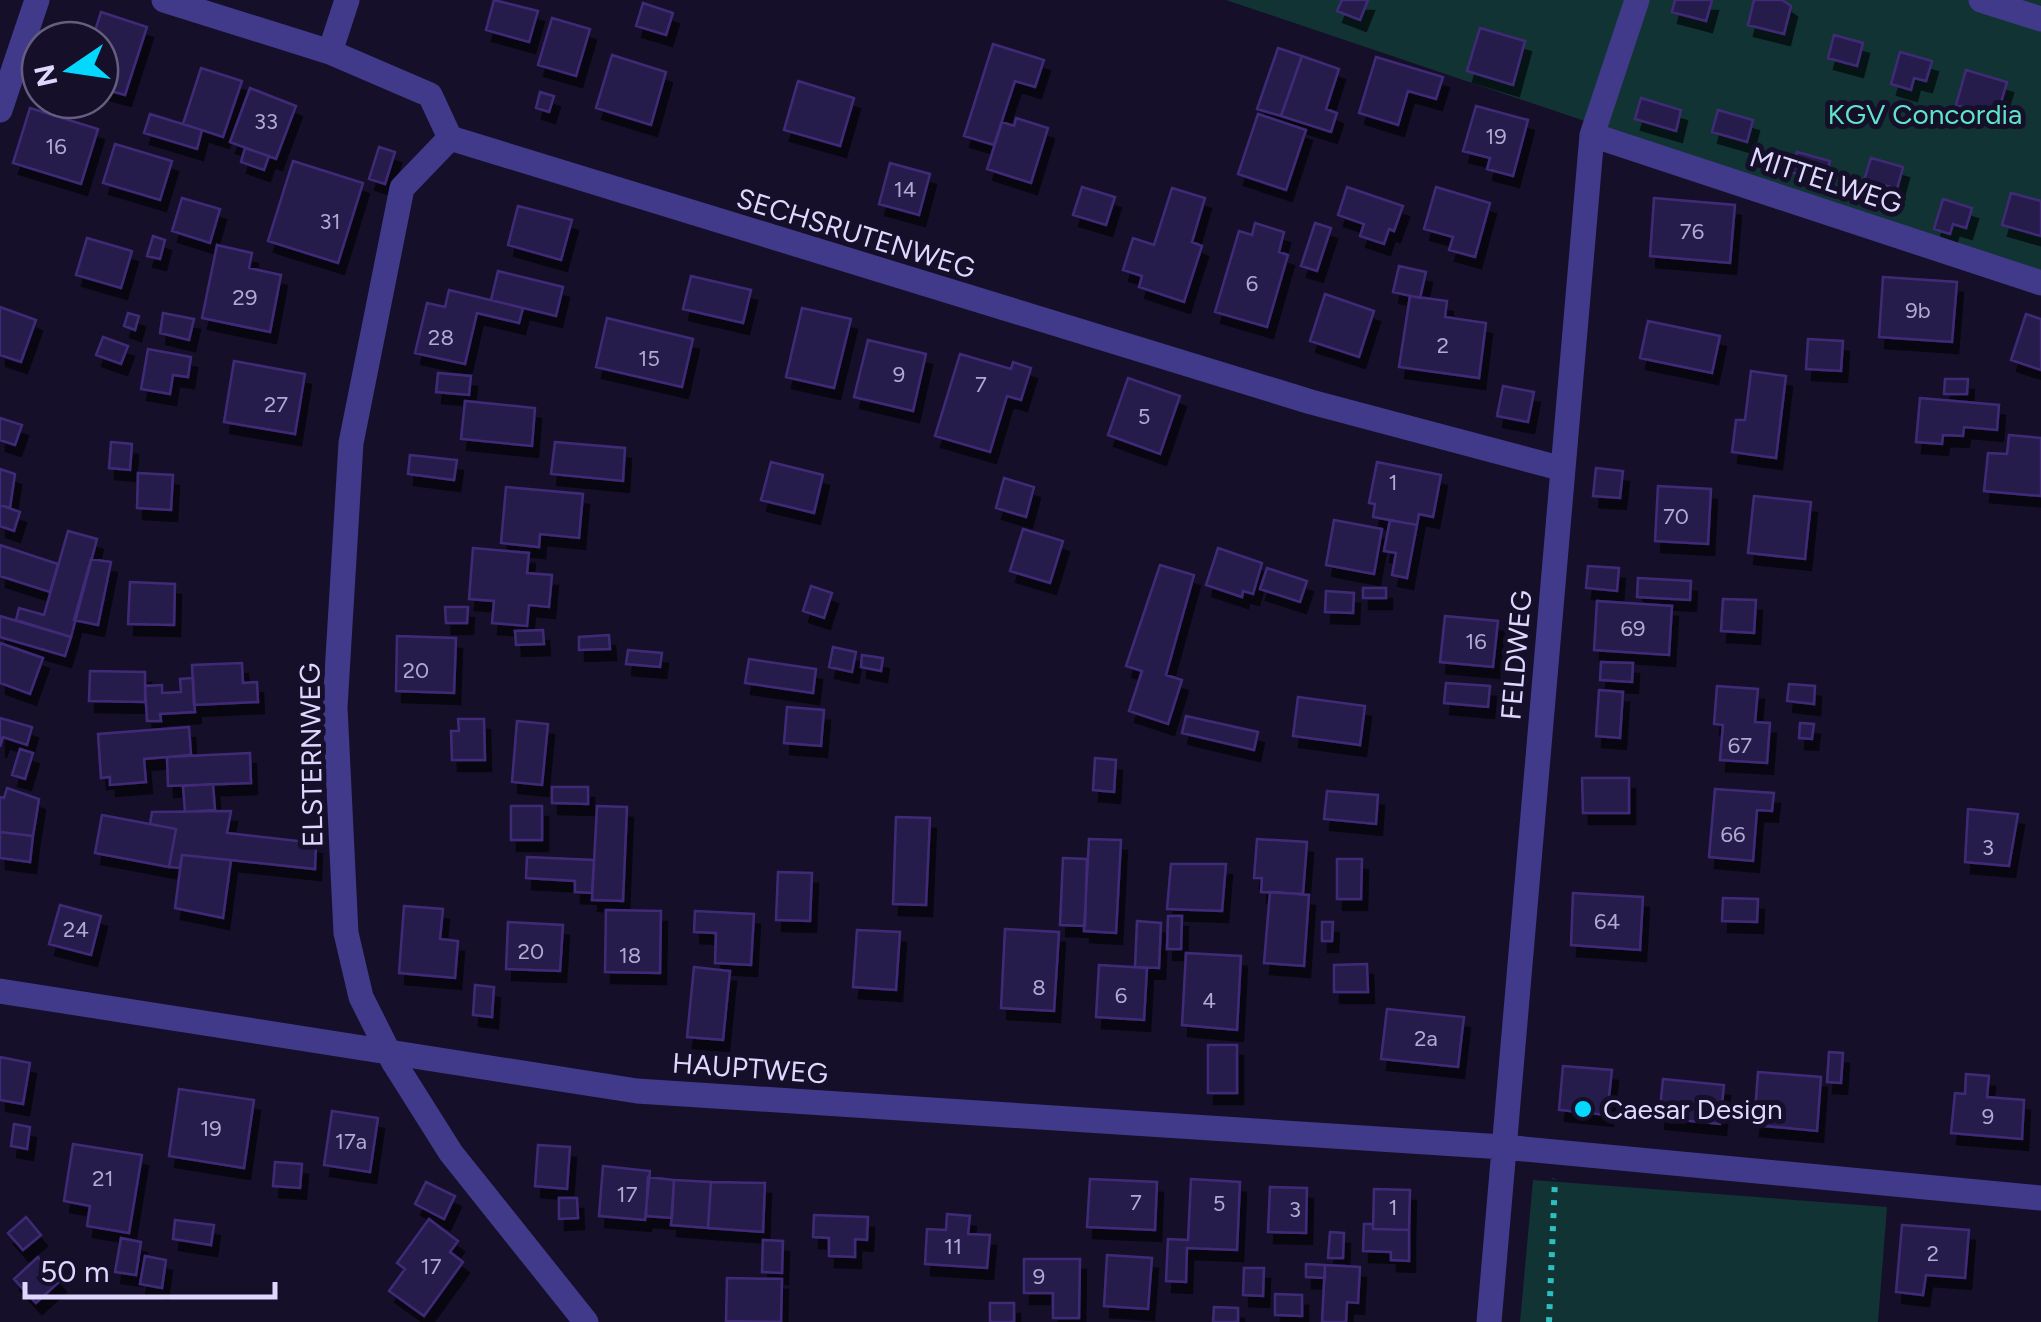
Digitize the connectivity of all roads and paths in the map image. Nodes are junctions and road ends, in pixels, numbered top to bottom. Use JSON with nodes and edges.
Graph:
{"nodes":[{"id":1,"x":36,"y":0,"type":"edge"},
{"id":2,"x":164,"y":0,"type":"edge"},
{"id":3,"x":348,"y":0,"type":"edge"},
{"id":4,"x":1637,"y":0,"type":"edge"},
{"id":5,"x":1981,"y":0,"type":"edge"},
{"id":6,"x":2041,"y":19,"type":"edge"},
{"id":7,"x":330,"y":52,"type":"junction"},
{"id":8,"x":0,"y":110,"type":"edge"},
{"id":9,"x":1592,"y":135,"type":"junction"},
{"id":10,"x":450,"y":138,"type":"junction"},
{"id":11,"x":2041,"y":283,"type":"edge"},
{"id":12,"x":1563,"y":469,"type":"junction"},
{"id":13,"x":0,"y":992,"type":"edge"},
{"id":14,"x":392,"y":1055,"type":"junction"},
{"id":15,"x":1503,"y":1148,"type":"junction"},
{"id":16,"x":1556,"y":1152,"type":"junction"},
{"id":17,"x":2041,"y":1198,"type":"edge"},
{"id":18,"x":586,"y":1322,"type":"edge"},
{"id":19,"x":1489,"y":1322,"type":"edge"},
{"id":20,"x":1549,"y":1322,"type":"edge"}],
"edges":[{"from":1,"to":8,"type":"street"},
{"from":2,"to":7,"type":"street"},
{"from":3,"to":7,"type":"street"},
{"from":4,"to":9,"type":"street","name":"FELDWEG"},
{"from":5,"to":6,"type":"street"},
{"from":7,"to":10,"type":"street"},
{"from":9,"to":11,"type":"street","name":"MITTELWEG"},
{"from":9,"to":12,"type":"street","name":"FELDWEG"},
{"from":10,"to":12,"type":"street","name":"SECHSRUTENWEG"},
{"from":10,"to":14,"type":"street","name":"ELSTERNWEG"},
{"from":12,"to":15,"type":"street","name":"FELDWEG"},
{"from":13,"to":14,"type":"street","name":"HAUPTWEG"},
{"from":14,"to":15,"type":"street","name":"HAUPTWEG"},
{"from":14,"to":18,"type":"street","name":"ELSTERNWEG"},
{"from":15,"to":16,"type":"street","name":"HAUPTWEG"},
{"from":15,"to":19,"type":"street","name":"FELDWEG"},
{"from":16,"to":17,"type":"street","name":"HAUPTWEG"},
{"from":16,"to":20,"type":"path"}]}
